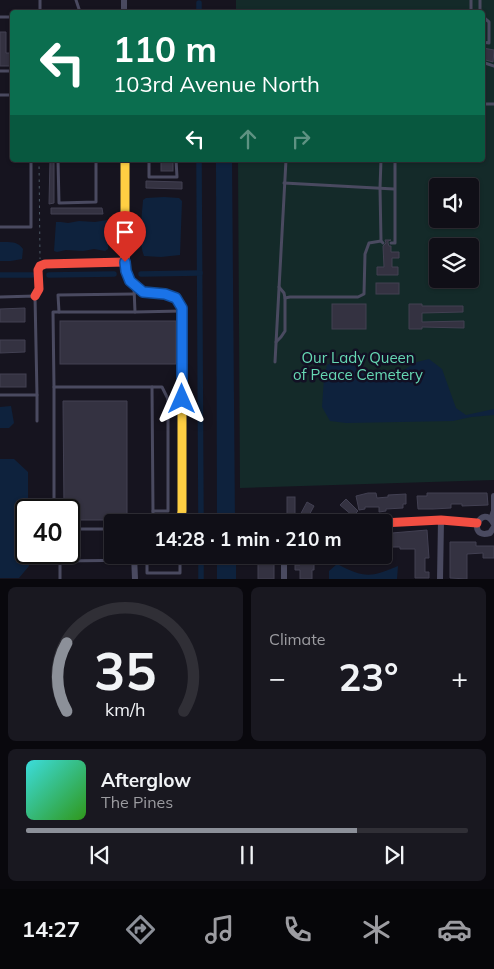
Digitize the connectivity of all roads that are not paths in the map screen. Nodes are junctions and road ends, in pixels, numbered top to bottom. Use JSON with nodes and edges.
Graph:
{"nodes":[{"id":1,"x":485,"y":19,"type":"edge"},
{"id":2,"x":485,"y":42,"type":"edge"},
{"id":3,"x":31,"y":162,"type":"edge"},
{"id":4,"x":58,"y":162,"type":"edge"},
{"id":5,"x":96,"y":162,"type":"edge"},
{"id":6,"x":125,"y":162,"type":"edge"},
{"id":7,"x":149,"y":162,"type":"edge"},
{"id":8,"x":176,"y":162,"type":"edge"},
{"id":9,"x":286,"y":162,"type":"edge"},
{"id":10,"x":382,"y":162,"type":"edge"},
{"id":11,"x":395,"y":162,"type":"edge"},
{"id":12,"x":284,"y":183,"type":"junction"},
{"id":13,"x":380,"y":188,"type":"junction"},
{"id":14,"x":394,"y":189,"type":"junction"},
{"id":15,"x":0,"y":227,"type":"edge"},
{"id":16,"x":391,"y":243,"type":"dead end"},
{"id":17,"x":125,"y":262,"type":"junction"},
{"id":18,"x":279,"y":286,"type":"junction"},
{"id":19,"x":134,"y":289,"type":"junction"},
{"id":20,"x":35,"y":296,"type":"junction"},
{"id":21,"x":0,"y":297,"type":"edge"},
{"id":22,"x":285,"y":298,"type":"junction"},
{"id":23,"x":182,"y":311,"type":"junction"},
{"id":24,"x":59,"y":312,"type":"junction"},
{"id":25,"x":135,"y":312,"type":"junction"},
{"id":26,"x":276,"y":342,"type":"junction"},
{"id":27,"x":274,"y":362,"type":"dead end"},
{"id":28,"x":54,"y":387,"type":"junction"},
{"id":29,"x":152,"y":387,"type":"junction"},
{"id":30,"x":0,"y":395,"type":"edge"},
{"id":31,"x":37,"y":395,"type":"junction"},
{"id":32,"x":168,"y":399,"type":"junction"},
{"id":33,"x":182,"y":399,"type":"junction"},
{"id":34,"x":37,"y":421,"type":"dead end"},
{"id":35,"x":494,"y":496,"type":"edge"},
{"id":36,"x":54,"y":499,"type":"edge"},
{"id":37,"x":153,"y":511,"type":"joint"},
{"id":38,"x":182,"y":514,"type":"edge"},
{"id":39,"x":441,"y":520,"type":"junction"},
{"id":40,"x":392,"y":522,"type":"edge"},
{"id":41,"x":477,"y":523,"type":"junction"},
{"id":42,"x":493,"y":527,"type":"edge"},
{"id":43,"x":80,"y":529,"type":"edge"},
{"id":44,"x":104,"y":529,"type":"edge"},
{"id":45,"x":80,"y":559,"type":"edge"},
{"id":46,"x":104,"y":559,"type":"edge"},
{"id":47,"x":60,"y":564,"type":"edge"},
{"id":48,"x":134,"y":564,"type":"edge"},
{"id":49,"x":147,"y":564,"type":"edge"},
{"id":50,"x":180,"y":564,"type":"edge"},
{"id":51,"x":284,"y":564,"type":"edge"},
{"id":52,"x":60,"y":579,"type":"edge"},
{"id":53,"x":135,"y":579,"type":"edge"},
{"id":54,"x":284,"y":579,"type":"edge"},
{"id":55,"x":440,"y":579,"type":"edge"}],
"edges":[{"from":1,"to":2,"type":"lane"},
{"from":3,"to":15,"type":"lane"},
{"from":4,"to":5,"type":"lane"},
{"from":6,"to":17,"type":"street"},
{"from":7,"to":8,"type":"lane"},
{"from":9,"to":12,"type":"lane"},
{"from":10,"to":13,"type":"lane"},
{"from":11,"to":14,"type":"lane"},
{"from":12,"to":13,"type":"lane"},
{"from":12,"to":18,"type":"lane"},
{"from":13,"to":14,"type":"lane"},
{"from":13,"to":22,"type":"lane"},
{"from":14,"to":16,"type":"lane"},
{"from":17,"to":19,"type":"street"},
{"from":17,"to":20,"type":"street"},
{"from":18,"to":22,"type":"lane"},
{"from":18,"to":26,"type":"lane"},
{"from":19,"to":23,"type":"street"},
{"from":19,"to":24,"type":"lane"},
{"from":19,"to":25,"type":"lane"},
{"from":20,"to":21,"type":"lane"},
{"from":20,"to":31,"type":"lane"},
{"from":22,"to":26,"type":"lane"},
{"from":23,"to":25,"type":"lane"},
{"from":23,"to":33,"type":"street"},
{"from":24,"to":25,"type":"lane"},
{"from":24,"to":28,"type":"lane"},
{"from":26,"to":27,"type":"lane"},
{"from":28,"to":29,"type":"lane"},
{"from":28,"to":36,"type":"lane"},
{"from":29,"to":32,"type":"lane"},
{"from":29,"to":37,"type":"lane"},
{"from":30,"to":31,"type":"lane"},
{"from":31,"to":34,"type":"lane"},
{"from":32,"to":33,"type":"lane"},
{"from":32,"to":37,"type":"lane"},
{"from":33,"to":38,"type":"street"},
{"from":35,"to":42,"type":"street"},
{"from":39,"to":40,"type":"street"},
{"from":39,"to":41,"type":"street"},
{"from":39,"to":55,"type":"street"},
{"from":41,"to":42,"type":"street"},
{"from":41,"to":42,"type":"street"},
{"from":43,"to":44,"type":"lane"},
{"from":45,"to":46,"type":"lane"},
{"from":47,"to":52,"type":"lane"},
{"from":48,"to":53,"type":"street"},
{"from":49,"to":50,"type":"lane"},
{"from":51,"to":54,"type":"street"}]}
